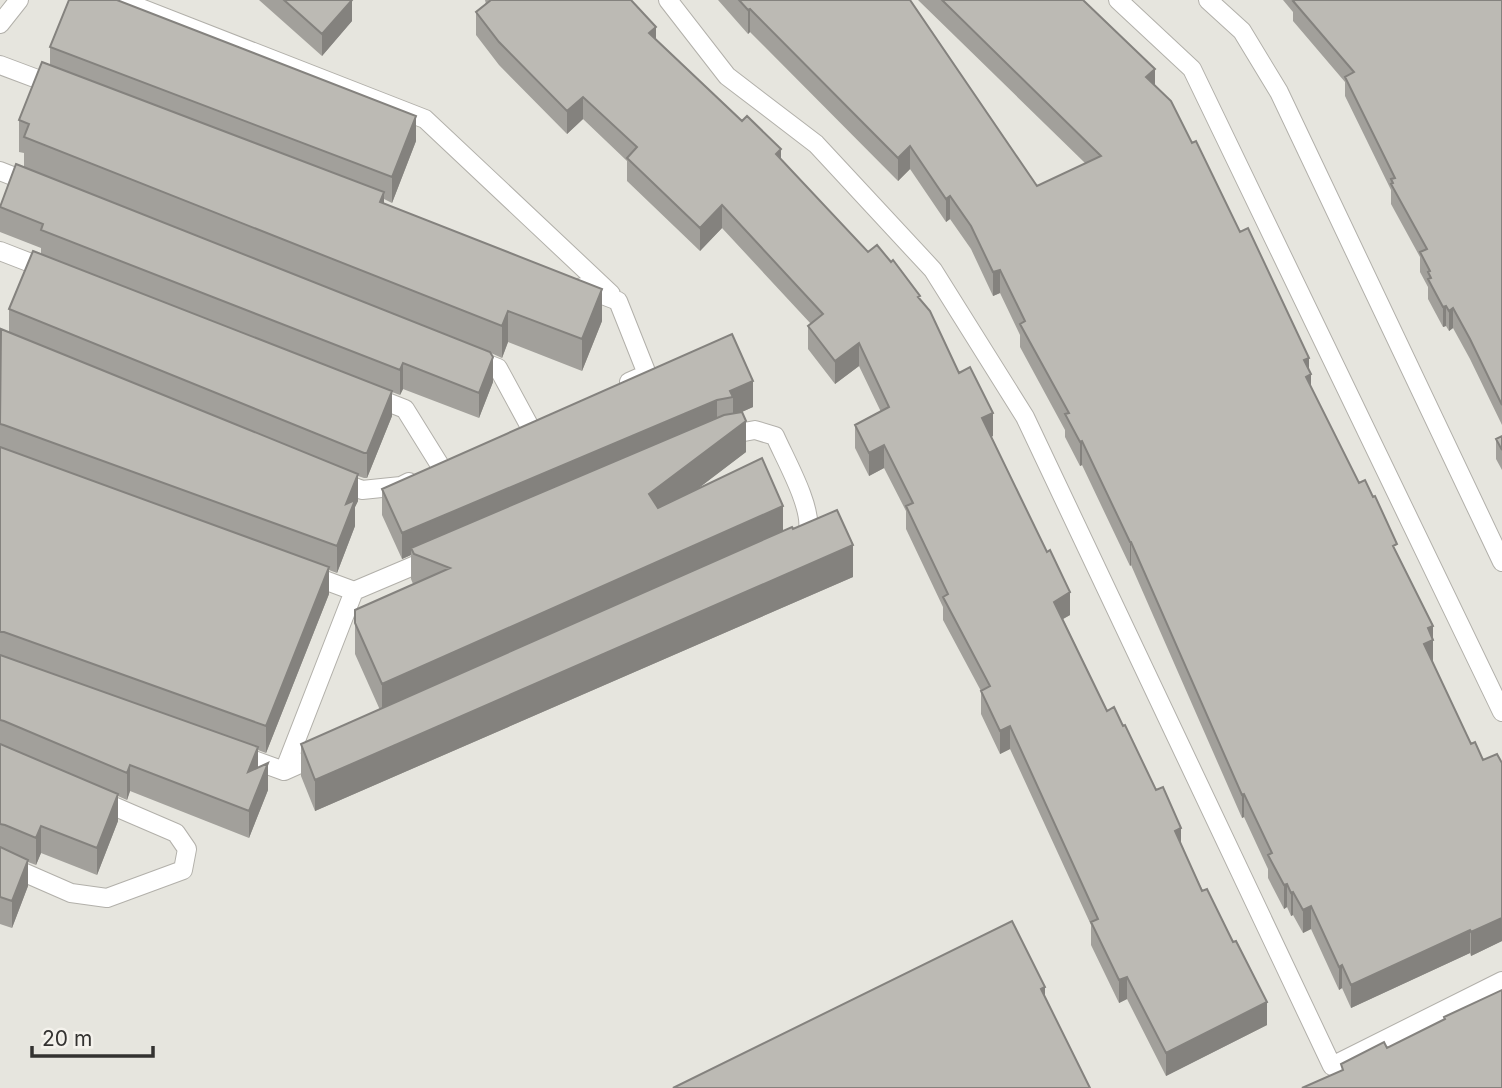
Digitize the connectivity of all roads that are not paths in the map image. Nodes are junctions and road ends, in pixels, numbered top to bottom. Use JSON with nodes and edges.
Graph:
{"nodes":[{"id":1,"x":19,"y":0,"type":"edge"},
{"id":2,"x":120,"y":0,"type":"edge"},
{"id":3,"x":668,"y":0,"type":"edge"},
{"id":4,"x":1118,"y":0,"type":"edge"},
{"id":5,"x":1208,"y":0,"type":"edge"},
{"id":6,"x":0,"y":24,"type":"edge"},
{"id":7,"x":0,"y":65,"type":"edge"},
{"id":8,"x":77,"y":94,"type":"edge"},
{"id":9,"x":0,"y":171,"type":"edge"},
{"id":10,"x":51,"y":191,"type":"edge"},
{"id":11,"x":0,"y":251,"type":"edge"},
{"id":12,"x":63,"y":276,"type":"edge"},
{"id":13,"x":567,"y":281,"type":"edge"},
{"id":14,"x":618,"y":301,"type":"junction"},
{"id":15,"x":460,"y":353,"type":"edge"},
{"id":16,"x":355,"y":389,"type":"edge"},
{"id":17,"x":612,"y":390,"type":"edge"},
{"id":18,"x":529,"y":427,"type":"edge"},
{"id":19,"x":708,"y":441,"type":"edge"},
{"id":20,"x":324,"y":475,"type":"edge"},
{"id":21,"x":789,"y":548,"type":"edge"},
{"id":22,"x":442,"y":553,"type":"edge"},
{"id":23,"x":1502,"y":562,"type":"edge"},
{"id":24,"x":288,"y":567,"type":"edge"},
{"id":25,"x":354,"y":591,"type":"junction"},
{"id":26,"x":1502,"y":712,"type":"edge"},
{"id":27,"x":220,"y":748,"type":"edge"},
{"id":28,"x":335,"y":748,"type":"edge"},
{"id":29,"x":284,"y":771,"type":"junction"},
{"id":30,"x":75,"y":790,"type":"edge"},
{"id":31,"x":0,"y":862,"type":"edge"},
{"id":32,"x":1502,"y":981,"type":"edge"}],
"edges":[{"from":1,"to":6,"type":"lane"},
{"from":2,"to":14,"type":"lane"},
{"from":3,"to":32,"type":"lane"},
{"from":4,"to":26,"type":"lane"},
{"from":5,"to":23,"type":"lane"},
{"from":7,"to":8,"type":"lane"},
{"from":9,"to":10,"type":"lane"},
{"from":11,"to":12,"type":"lane"},
{"from":13,"to":14,"type":"lane"},
{"from":14,"to":17,"type":"lane"},
{"from":15,"to":18,"type":"lane"},
{"from":16,"to":20,"type":"lane"},
{"from":19,"to":21,"type":"lane"},
{"from":22,"to":25,"type":"lane"},
{"from":24,"to":25,"type":"lane"},
{"from":25,"to":29,"type":"lane"},
{"from":27,"to":29,"type":"lane"},
{"from":28,"to":29,"type":"lane"},
{"from":30,"to":31,"type":"lane"}]}
